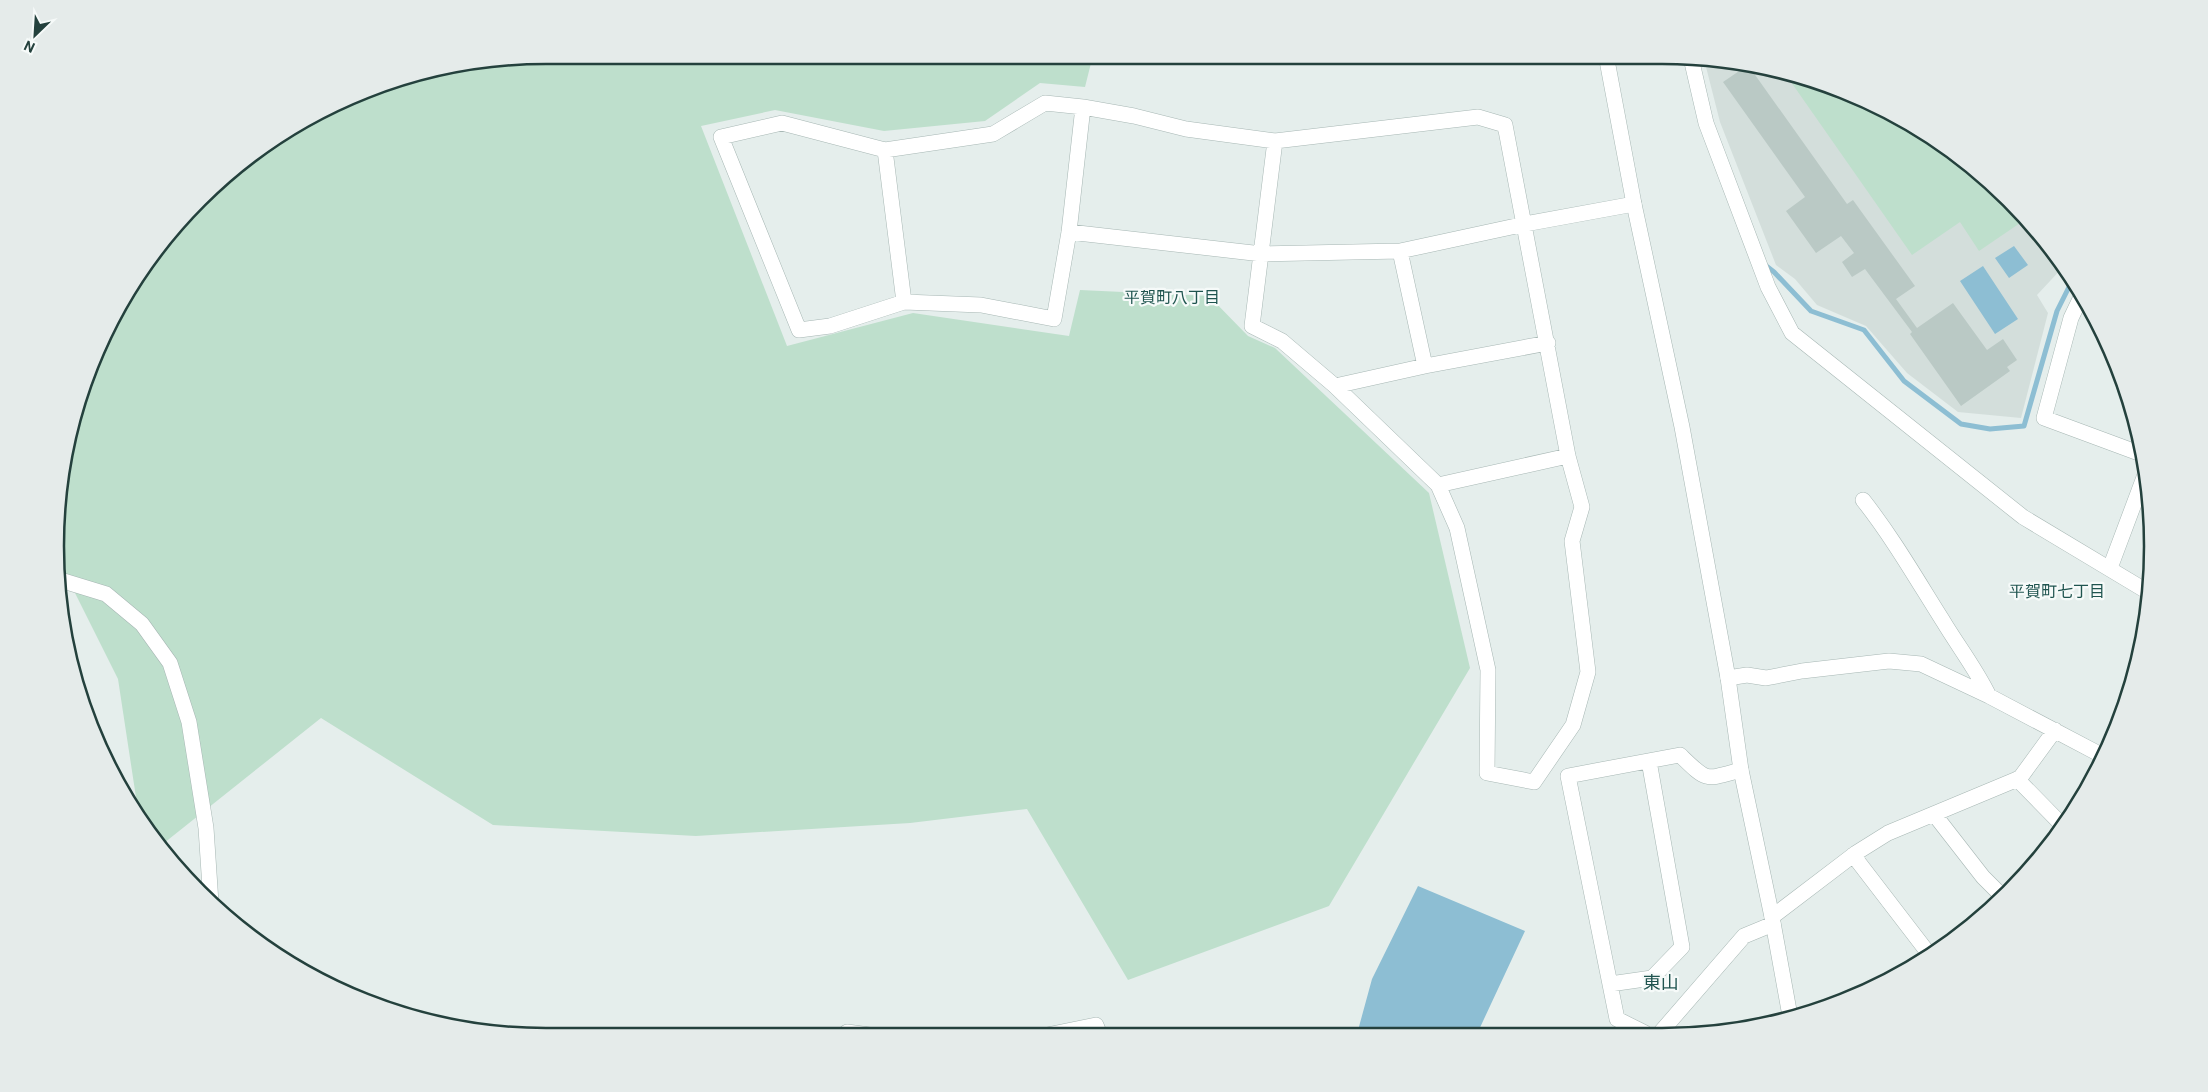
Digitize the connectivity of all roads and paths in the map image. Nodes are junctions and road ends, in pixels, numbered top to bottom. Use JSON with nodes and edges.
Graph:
{"nodes":[{"id":1,"x":1608,"y":64,"type":"edge"},
{"id":2,"x":1693,"y":65,"type":"edge"},
{"id":3,"x":1084,"y":107,"type":"junction"},
{"id":4,"x":1275,"y":140,"type":"junction"},
{"id":5,"x":884,"y":150,"type":"junction"},
{"id":6,"x":1634,"y":204,"type":"junction"},
{"id":7,"x":1525,"y":224,"type":"junction"},
{"id":8,"x":1069,"y":232,"type":"junction"},
{"id":9,"x":1400,"y":251,"type":"junction"},
{"id":10,"x":1262,"y":254,"type":"junction"},
{"id":11,"x":904,"y":302,"type":"junction"},
{"id":12,"x":2078,"y":302,"type":"edge"},
{"id":13,"x":1548,"y":343,"type":"junction"},
{"id":14,"x":1426,"y":366,"type":"junction"},
{"id":15,"x":1335,"y":386,"type":"junction"},
{"id":16,"x":2135,"y":452,"type":"edge"},
{"id":17,"x":1568,"y":456,"type":"junction"},
{"id":18,"x":1438,"y":485,"type":"junction"},
{"id":19,"x":2140,"y":487,"type":"edge"},
{"id":20,"x":1863,"y":500,"type":"dead end"},
{"id":21,"x":2110,"y":568,"type":"junction"},
{"id":22,"x":65,"y":582,"type":"edge"},
{"id":23,"x":2142,"y":588,"type":"edge"},
{"id":24,"x":1728,"y":678,"type":"junction"},
{"id":25,"x":1989,"y":696,"type":"junction"},
{"id":26,"x":2055,"y":730,"type":"junction"},
{"id":27,"x":2098,"y":753,"type":"edge"},
{"id":28,"x":1649,"y":761,"type":"junction"},
{"id":29,"x":1741,"y":770,"type":"junction"},
{"id":30,"x":2017,"y":780,"type":"junction"},
{"id":31,"x":1934,"y":814,"type":"junction"},
{"id":32,"x":2058,"y":821,"type":"edge"},
{"id":33,"x":1853,"y":855,"type":"junction"},
{"id":34,"x":1998,"y":891,"type":"edge"},
{"id":35,"x":210,"y":892,"type":"edge"},
{"id":36,"x":1773,"y":920,"type":"junction"},
{"id":37,"x":1926,"y":950,"type":"edge"},
{"id":38,"x":1610,"y":984,"type":"junction"},
{"id":39,"x":1789,"y":1011,"type":"edge"},
{"id":40,"x":1082,"y":1028,"type":"edge"},
{"id":41,"x":1097,"y":1028,"type":"edge"},
{"id":42,"x":1635,"y":1028,"type":"edge"},
{"id":43,"x":1664,"y":1028,"type":"edge"}],
"edges":[{"from":1,"to":6,"type":"street"},
{"from":2,"to":21,"type":"street"},
{"from":3,"to":4,"type":"street"},
{"from":3,"to":5,"type":"street"},
{"from":3,"to":8,"type":"street"},
{"from":4,"to":7,"type":"street"},
{"from":4,"to":10,"type":"street"},
{"from":5,"to":11,"type":"street"},
{"from":5,"to":11,"type":"street"},
{"from":6,"to":7,"type":"street"},
{"from":6,"to":24,"type":"street"},
{"from":7,"to":9,"type":"street"},
{"from":7,"to":13,"type":"street"},
{"from":8,"to":10,"type":"street"},
{"from":8,"to":11,"type":"street"},
{"from":9,"to":10,"type":"street"},
{"from":9,"to":14,"type":"street"},
{"from":10,"to":15,"type":"street"},
{"from":12,"to":16,"type":"street"},
{"from":13,"to":14,"type":"street"},
{"from":13,"to":17,"type":"street"},
{"from":14,"to":15,"type":"street"},
{"from":15,"to":18,"type":"street"},
{"from":17,"to":18,"type":"street"},
{"from":17,"to":18,"type":"street"},
{"from":19,"to":21,"type":"street"},
{"from":20,"to":25,"type":"street"},
{"from":21,"to":23,"type":"street"},
{"from":22,"to":35,"type":"street"},
{"from":24,"to":25,"type":"street"},
{"from":24,"to":29,"type":"street"},
{"from":25,"to":26,"type":"street"},
{"from":26,"to":27,"type":"street"},
{"from":26,"to":30,"type":"street"},
{"from":28,"to":29,"type":"street"},
{"from":28,"to":38,"type":"street"},
{"from":28,"to":38,"type":"street"},
{"from":29,"to":36,"type":"street"},
{"from":30,"to":31,"type":"street"},
{"from":30,"to":32,"type":"street"},
{"from":31,"to":33,"type":"street"},
{"from":31,"to":34,"type":"street"},
{"from":33,"to":36,"type":"street"},
{"from":33,"to":37,"type":"street"},
{"from":36,"to":39,"type":"street"},
{"from":36,"to":43,"type":"street"},
{"from":38,"to":42,"type":"street"},
{"from":40,"to":41,"type":"street"}]}
